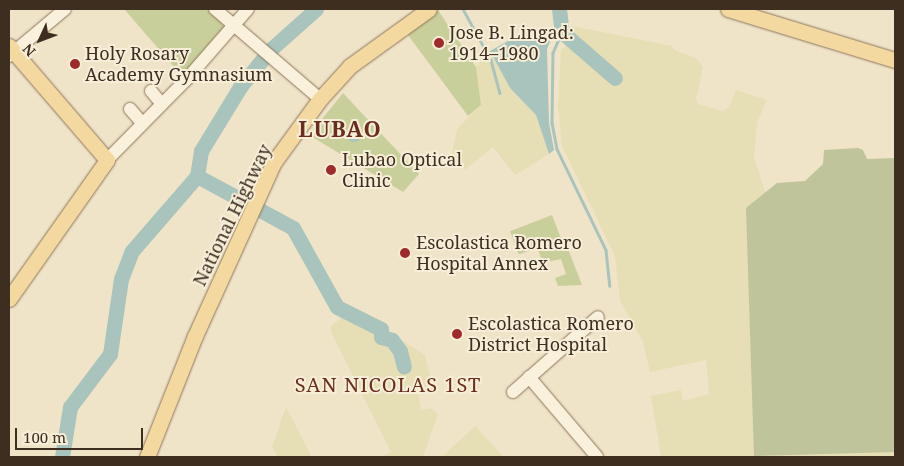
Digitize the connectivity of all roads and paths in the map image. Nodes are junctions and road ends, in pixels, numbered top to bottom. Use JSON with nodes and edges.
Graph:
{"nodes":[{"id":1,"x":65,"y":9,"type":"edge"},
{"id":2,"x":216,"y":9,"type":"edge"},
{"id":3,"x":248,"y":9,"type":"edge"},
{"id":4,"x":429,"y":9,"type":"edge"},
{"id":5,"x":728,"y":9,"type":"edge"},
{"id":6,"x":234,"y":26,"type":"junction"},
{"id":7,"x":10,"y":51,"type":"edge"},
{"id":8,"x":895,"y":60,"type":"edge"},
{"id":9,"x":151,"y":91,"type":"dead end"},
{"id":10,"x":320,"y":100,"type":"junction"},
{"id":11,"x":162,"y":104,"type":"junction"},
{"id":12,"x":130,"y":109,"type":"dead end"},
{"id":13,"x":142,"y":123,"type":"junction"},
{"id":14,"x":107,"y":160,"type":"junction"},
{"id":15,"x":9,"y":299,"type":"edge"},
{"id":16,"x":598,"y":317,"type":"dead end"},
{"id":17,"x":529,"y":377,"type":"junction"},
{"id":18,"x":514,"y":392,"type":"dead end"},
{"id":19,"x":147,"y":457,"type":"edge"},
{"id":20,"x":598,"y":457,"type":"edge"}],
"edges":[{"from":1,"to":7,"type":"street"},
{"from":2,"to":6,"type":"street"},
{"from":3,"to":6,"type":"street"},
{"from":4,"to":10,"type":"main road","name":"National Highway"},
{"from":5,"to":8,"type":"main road"},
{"from":6,"to":10,"type":"street"},
{"from":6,"to":11,"type":"street"},
{"from":7,"to":14,"type":"main road"},
{"from":9,"to":11,"type":"street"},
{"from":10,"to":19,"type":"main road","name":"National Highway"},
{"from":11,"to":13,"type":"street"},
{"from":12,"to":13,"type":"street"},
{"from":13,"to":14,"type":"street"},
{"from":14,"to":15,"type":"main road"},
{"from":16,"to":17,"type":"street"},
{"from":17,"to":18,"type":"street"},
{"from":17,"to":20,"type":"street"}]}
